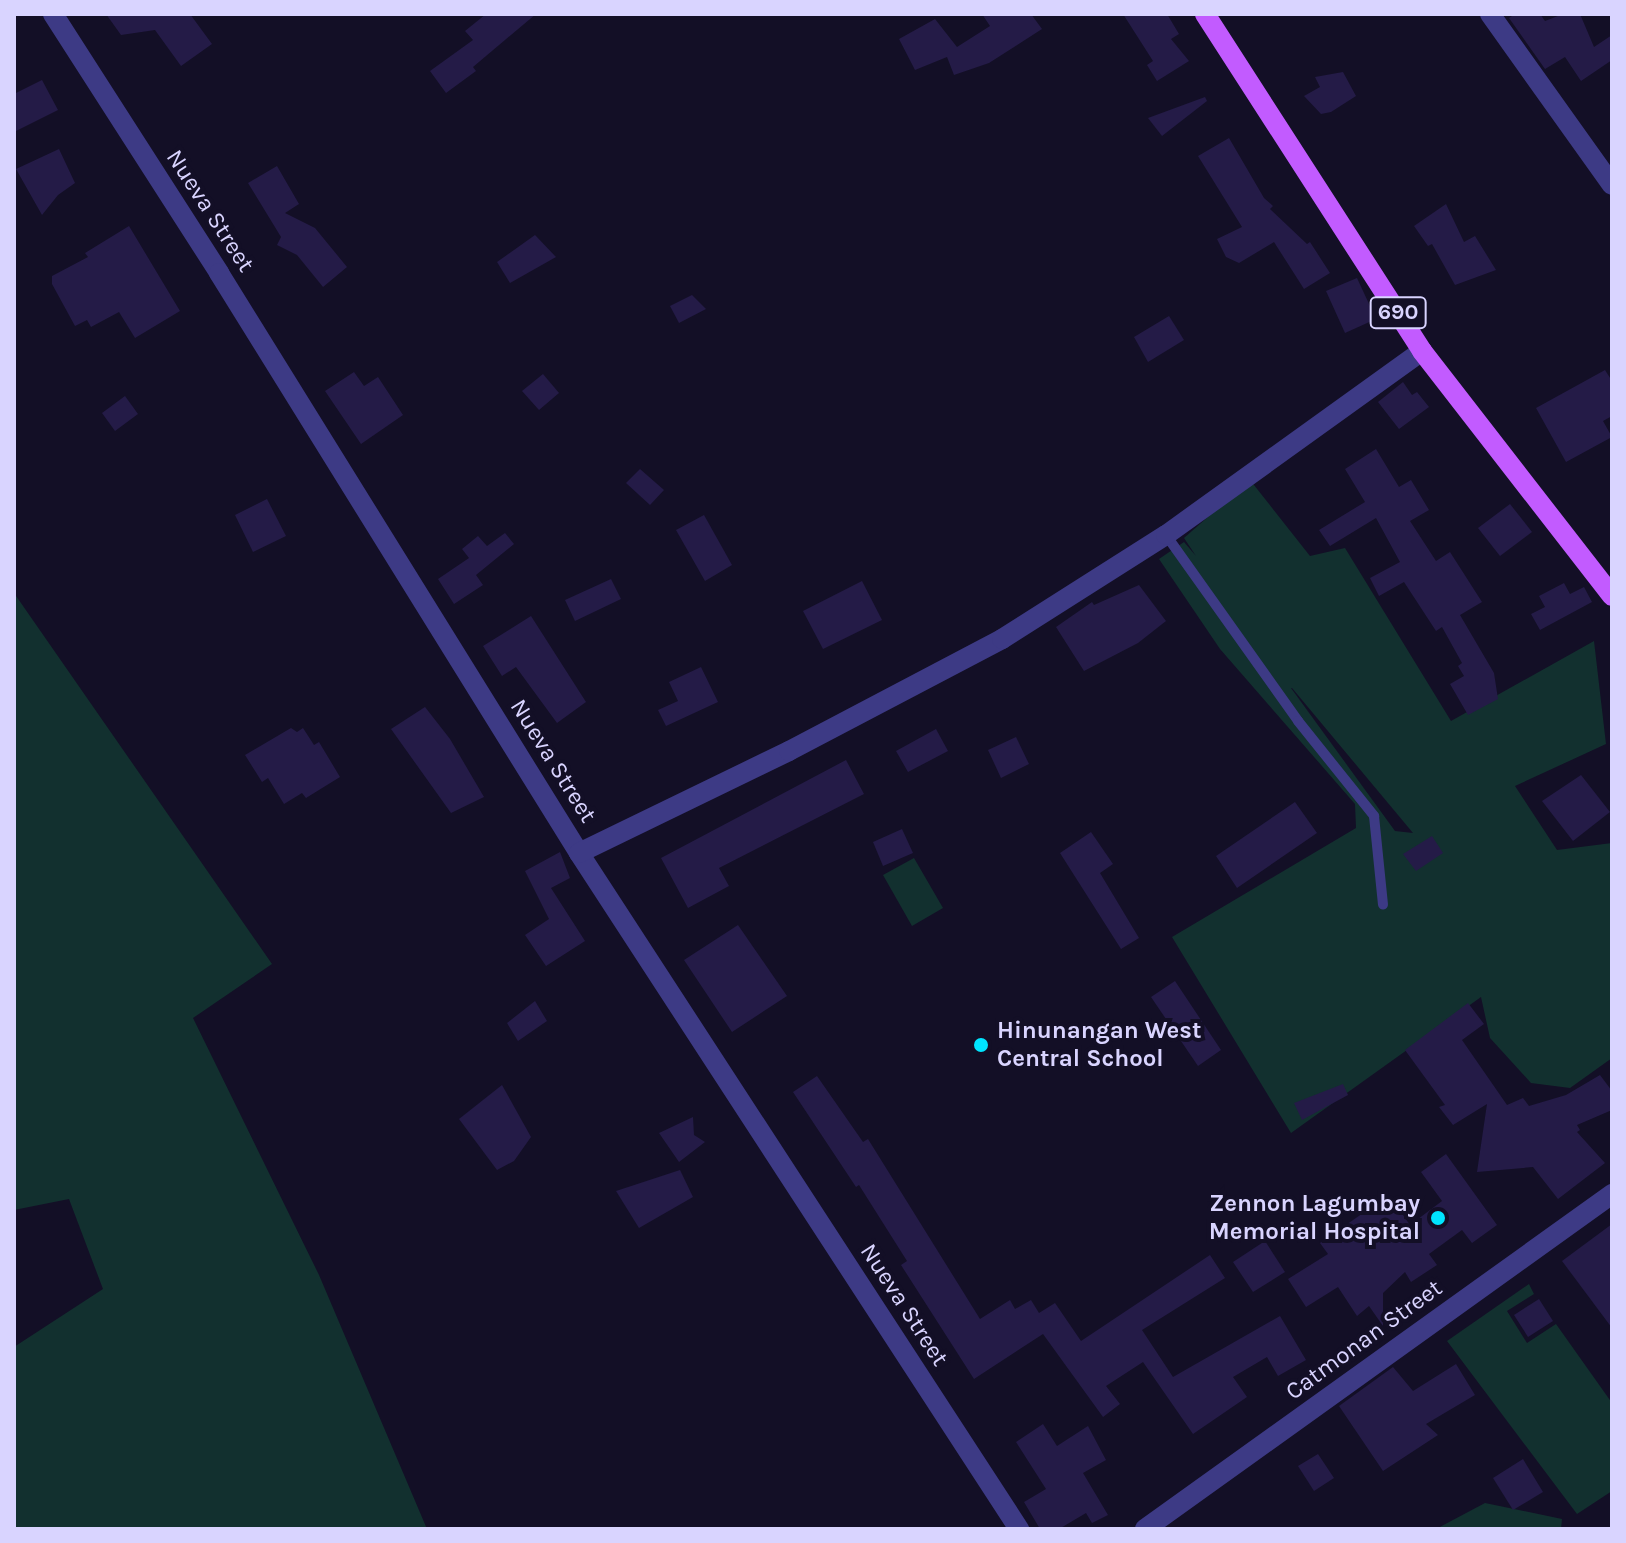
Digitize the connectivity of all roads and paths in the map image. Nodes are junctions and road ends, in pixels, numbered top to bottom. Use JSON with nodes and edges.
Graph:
{"nodes":[{"id":1,"x":53,"y":14,"type":"edge"},
{"id":2,"x":1205,"y":14,"type":"edge"},
{"id":3,"x":1490,"y":14,"type":"edge"},
{"id":4,"x":1612,"y":185,"type":"edge"},
{"id":5,"x":1422,"y":351,"type":"junction"},
{"id":6,"x":1166,"y":535,"type":"junction"},
{"id":7,"x":1612,"y":596,"type":"edge"},
{"id":8,"x":579,"y":853,"type":"junction"},
{"id":9,"x":1383,"y":905,"type":"dead end"},
{"id":10,"x":1612,"y":1194,"type":"edge"},
{"id":11,"x":1019,"y":1529,"type":"edge"},
{"id":12,"x":1145,"y":1529,"type":"edge"}],
"edges":[{"from":1,"to":8,"type":"street","name":"Nueva Street"},
{"from":2,"to":5,"type":"main road","number":"690"},
{"from":3,"to":4,"type":"street"},
{"from":5,"to":6,"type":"street"},
{"from":5,"to":7,"type":"main road","number":"690"},
{"from":6,"to":8,"type":"street"},
{"from":6,"to":9,"type":"lane"},
{"from":8,"to":11,"type":"street","name":"Nueva Street"},
{"from":10,"to":12,"type":"street","name":"Catmonan Street"}]}
